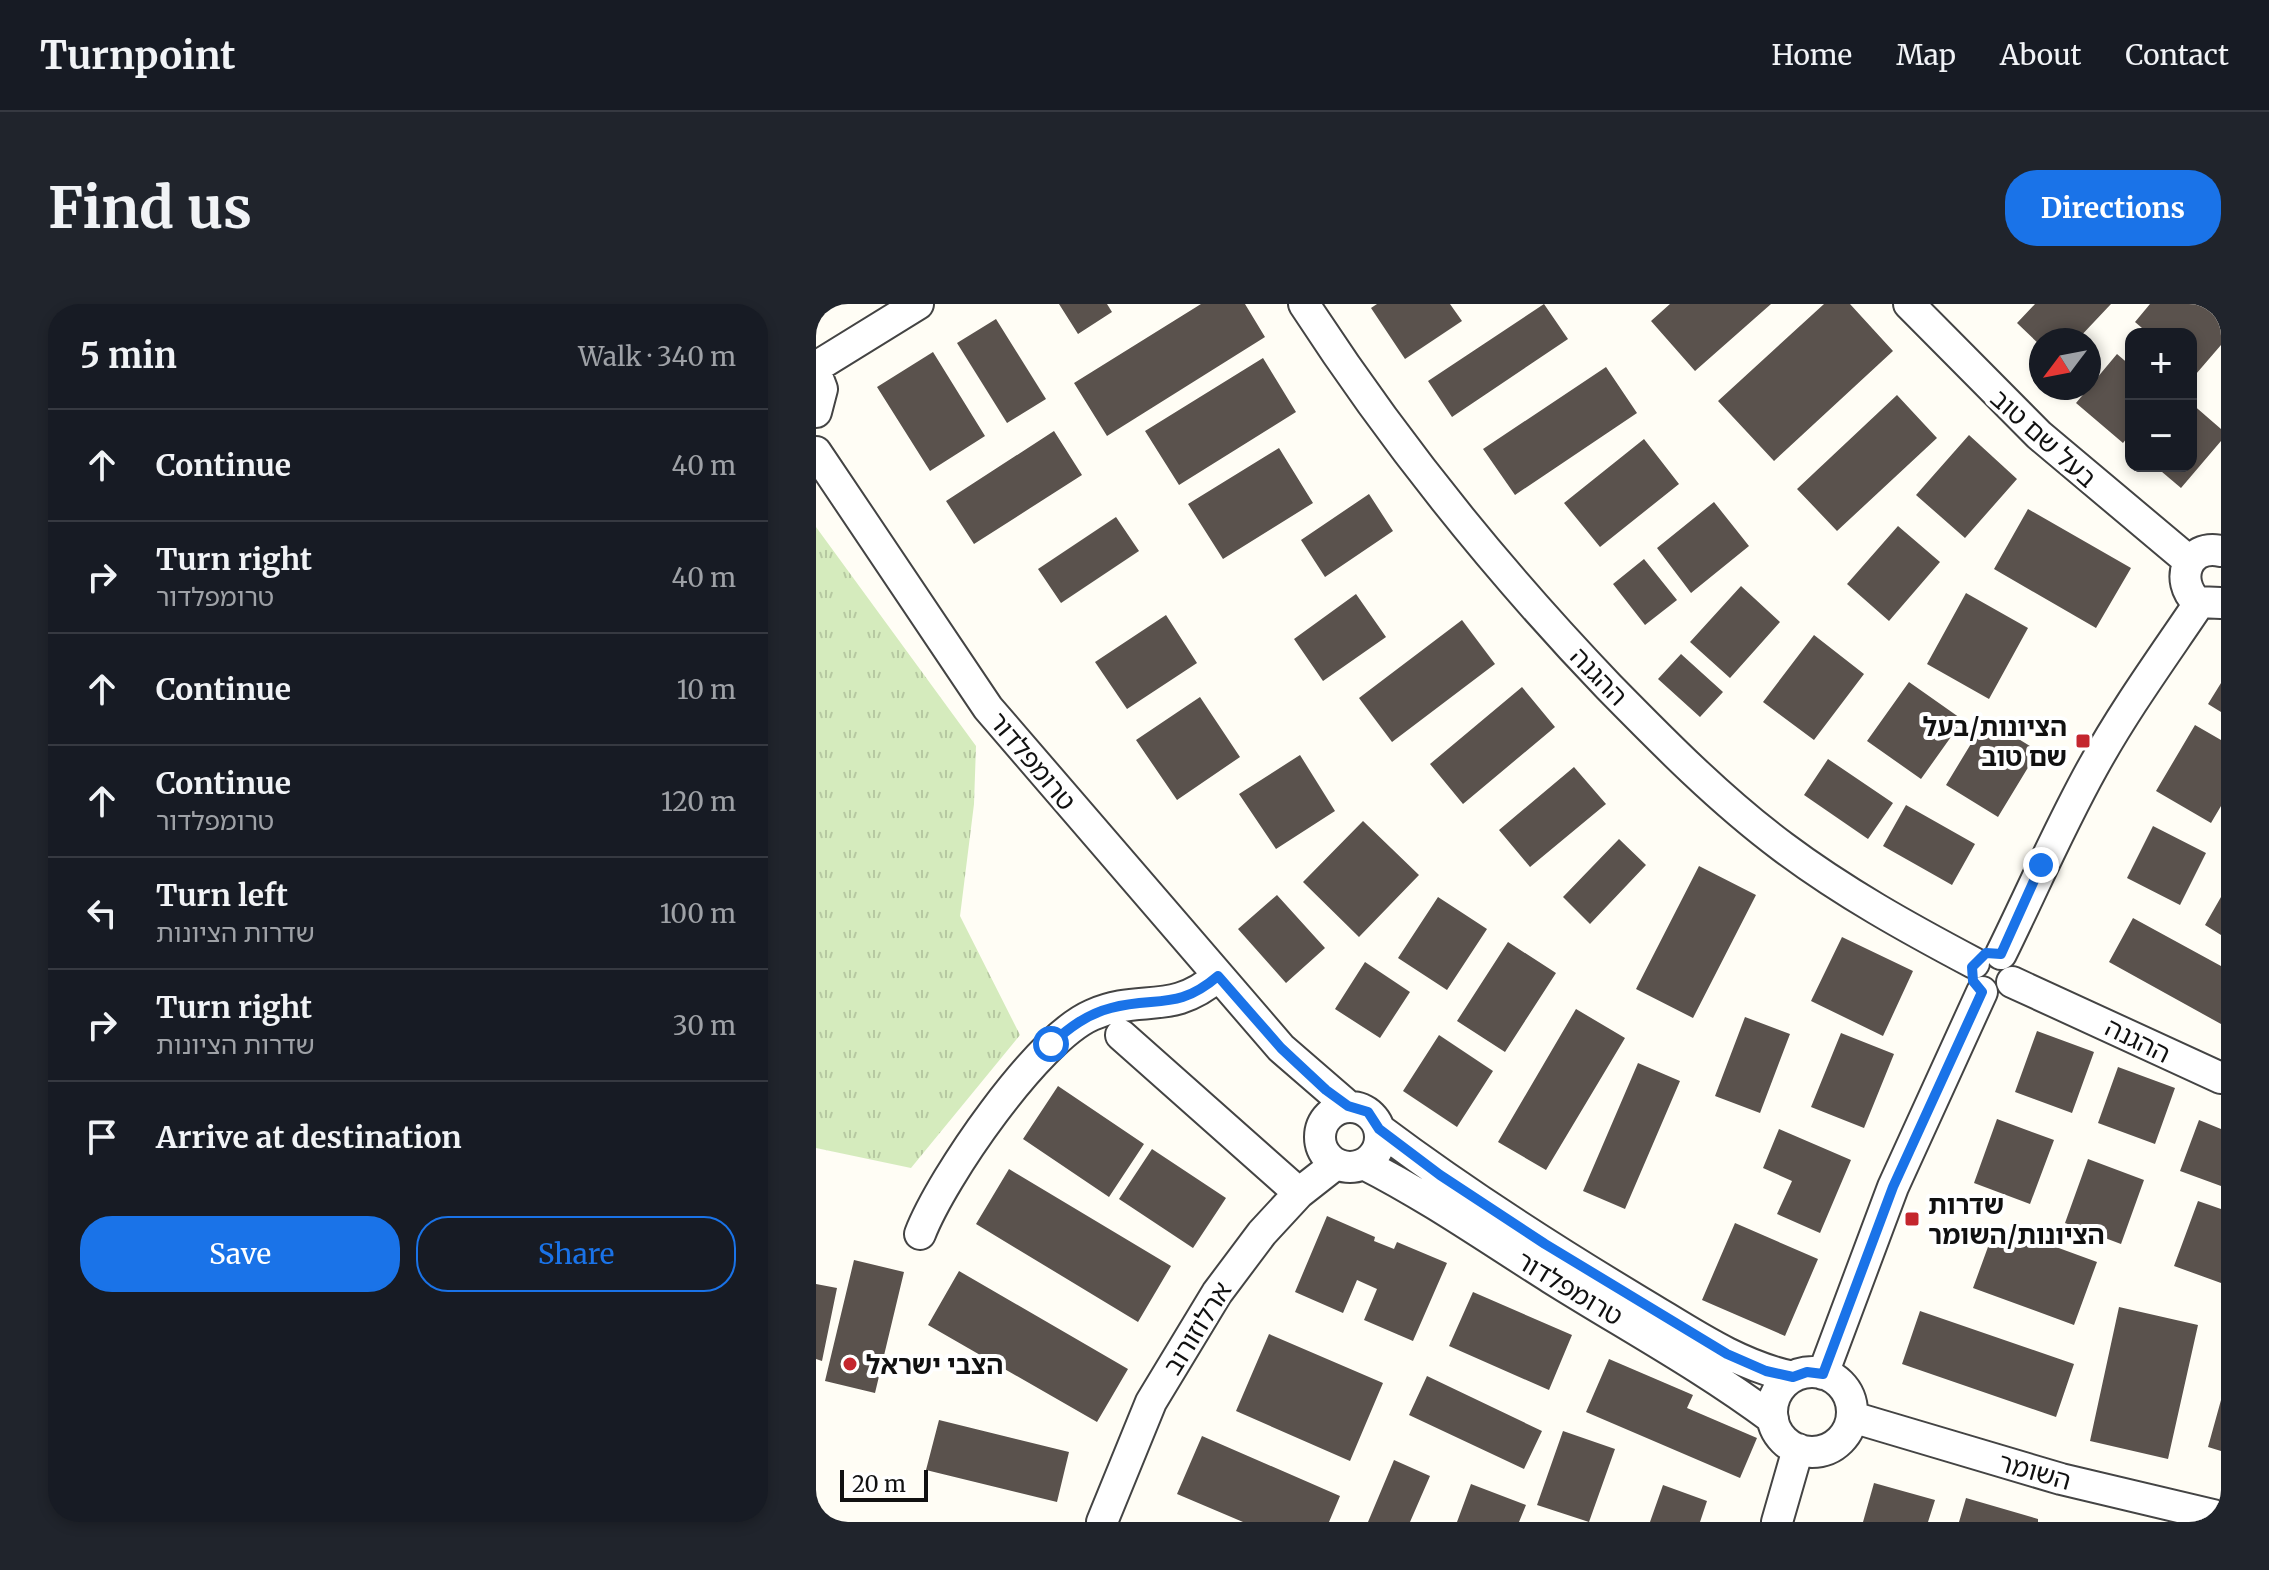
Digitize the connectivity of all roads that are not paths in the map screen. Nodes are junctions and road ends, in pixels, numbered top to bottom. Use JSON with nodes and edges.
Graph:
{"nodes":[{"id":1,"x":918,"y":304,"type":"edge"},
{"id":2,"x":1304,"y":304,"type":"edge"},
{"id":3,"x":1909,"y":304,"type":"edge"},
{"id":4,"x":816,"y":370,"type":"edge"},
{"id":5,"x":816,"y":412,"type":"edge"},
{"id":6,"x":816,"y":452,"type":"edge"},
{"id":7,"x":2221,"y":551,"type":"edge"},
{"id":8,"x":2189,"y":561,"type":"junction"},
{"id":9,"x":2210,"y":603,"type":"edge"},
{"id":10,"x":1992,"y":973,"type":"junction"},
{"id":11,"x":1218,"y":976,"type":"junction"},
{"id":12,"x":1121,"y":1035,"type":"dead end"},
{"id":13,"x":1281,"y":1048,"type":"junction"},
{"id":14,"x":2221,"y":1078,"type":"edge"},
{"id":15,"x":1348,"y":1106,"type":"junction"},
{"id":16,"x":1379,"y":1129,"type":"junction"},
{"id":17,"x":1320,"y":1131,"type":"junction"},
{"id":18,"x":1350,"y":1164,"type":"junction"},
{"id":19,"x":1299,"y":1193,"type":"junction"},
{"id":20,"x":920,"y":1234,"type":"dead end"},
{"id":21,"x":1823,"y":1374,"type":"junction"},
{"id":22,"x":1793,"y":1377,"type":"junction"},
{"id":23,"x":1852,"y":1417,"type":"junction"},
{"id":24,"x":1773,"y":1419,"type":"junction"},
{"id":25,"x":1798,"y":1449,"type":"junction"},
{"id":26,"x":2221,"y":1517,"type":"edge"},
{"id":27,"x":1102,"y":1522,"type":"edge"},
{"id":28,"x":1777,"y":1522,"type":"edge"}],
"edges":[{"from":1,"to":4,"type":"street"},
{"from":2,"to":10,"type":"street","name":"ההגנה"},
{"from":3,"to":8,"type":"street","name":"בעל שם טוב"},
{"from":4,"to":5,"type":"street"},
{"from":6,"to":11,"type":"street","name":"טרומפלדור"},
{"from":7,"to":8,"type":"street"},
{"from":8,"to":9,"type":"street"},
{"from":9,"to":10,"type":"street"},
{"from":10,"to":14,"type":"street","name":"ההגנה"},
{"from":10,"to":21,"type":"street"},
{"from":11,"to":13,"type":"street","name":"טרומפלדור"},
{"from":11,"to":20,"type":"street"},
{"from":12,"to":19,"type":"street"},
{"from":13,"to":15,"type":"street","name":"טרומפלדור"},
{"from":13,"to":17,"type":"street","name":"טרומפלדור"},
{"from":15,"to":16,"type":"street"},
{"from":15,"to":17,"type":"street"},
{"from":16,"to":18,"type":"street"},
{"from":16,"to":22,"type":"street","name":"טרומפלדור"},
{"from":17,"to":18,"type":"street"},
{"from":18,"to":19,"type":"street","name":"ארלוזורוב"},
{"from":18,"to":24,"type":"street","name":"טרומפלדור"},
{"from":19,"to":27,"type":"street","name":"ארלוזורוב"},
{"from":21,"to":22,"type":"street"},
{"from":21,"to":23,"type":"street"},
{"from":22,"to":24,"type":"street"},
{"from":23,"to":25,"type":"street"},
{"from":23,"to":26,"type":"street","name":"השומר"},
{"from":24,"to":25,"type":"street"},
{"from":25,"to":28,"type":"street"}]}
